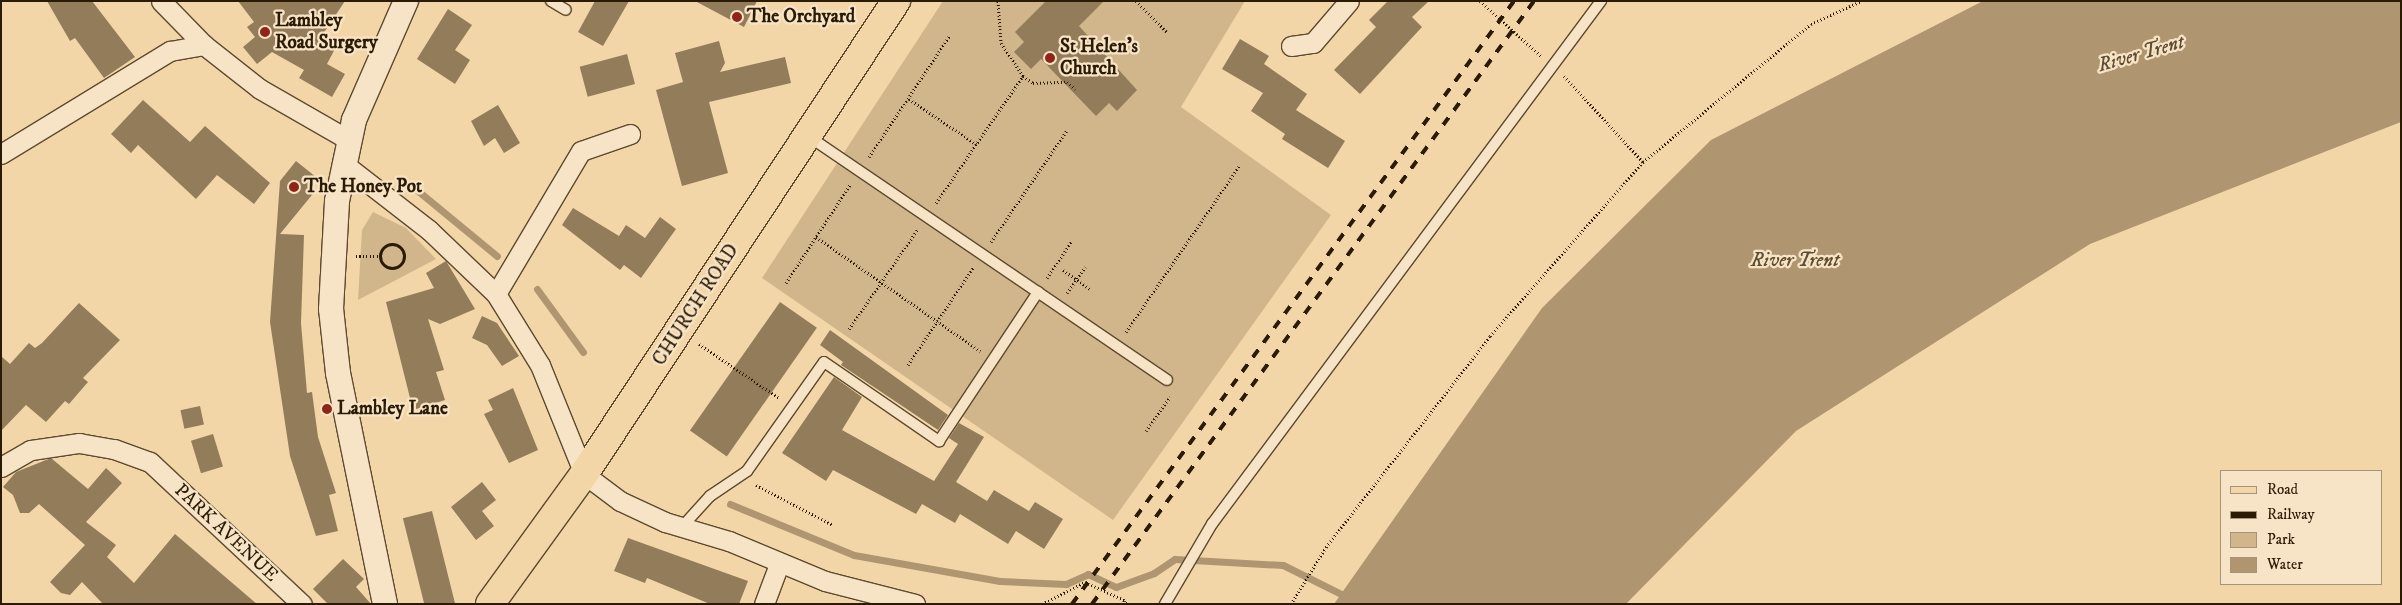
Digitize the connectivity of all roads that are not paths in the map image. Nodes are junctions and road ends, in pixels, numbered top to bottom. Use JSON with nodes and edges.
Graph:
{"nodes":[{"id":1,"x":160,"y":1,"type":"edge"},
{"id":2,"x":406,"y":1,"type":"edge"},
{"id":3,"x":552,"y":1,"type":"edge"},
{"id":4,"x":896,"y":1,"type":"edge"},
{"id":5,"x":1349,"y":1,"type":"edge"},
{"id":6,"x":1601,"y":1,"type":"edge"},
{"id":7,"x":566,"y":10,"type":"dead end"},
{"id":8,"x":204,"y":45,"type":"junction"},
{"id":9,"x":1291,"y":46,"type":"dead end"},
{"id":10,"x":351,"y":130,"type":"junction"},
{"id":11,"x":630,"y":134,"type":"dead end"},
{"id":12,"x":807,"y":136,"type":"junction"},
{"id":13,"x":1,"y":154,"type":"edge"},
{"id":14,"x":344,"y":164,"type":"junction"},
{"id":15,"x":1038,"y":292,"type":"junction"},
{"id":16,"x":496,"y":294,"type":"junction"},
{"id":17,"x":1167,"y":380,"type":"road end"},
{"id":18,"x":1,"y":467,"type":"edge"},
{"id":19,"x":584,"y":474,"type":"junction"},
{"id":20,"x":681,"y":528,"type":"junction"},
{"id":21,"x":779,"y":564,"type":"junction"},
{"id":22,"x":302,"y":604,"type":"edge"},
{"id":23,"x":385,"y":604,"type":"edge"},
{"id":24,"x":490,"y":604,"type":"edge"},
{"id":25,"x":764,"y":604,"type":"edge"},
{"id":26,"x":916,"y":604,"type":"edge"},
{"id":27,"x":1165,"y":604,"type":"edge"}],
"edges":[{"from":1,"to":8,"type":"street"},
{"from":2,"to":10,"type":"street"},
{"from":3,"to":7,"type":"lane"},
{"from":4,"to":12,"type":"main road","name":"CHURCH ROAD"},
{"from":5,"to":9,"type":"street"},
{"from":6,"to":27,"type":"lane"},
{"from":8,"to":10,"type":"street"},
{"from":8,"to":13,"type":"street"},
{"from":10,"to":14,"type":"street"},
{"from":11,"to":16,"type":"street"},
{"from":12,"to":15,"type":"lane"},
{"from":12,"to":19,"type":"main road","name":"CHURCH ROAD"},
{"from":14,"to":16,"type":"street"},
{"from":14,"to":23,"type":"street"},
{"from":15,"to":17,"type":"lane"},
{"from":15,"to":20,"type":"lane"},
{"from":16,"to":19,"type":"street"},
{"from":18,"to":22,"type":"street","name":"PARK AVENUE"},
{"from":19,"to":20,"type":"street"},
{"from":19,"to":24,"type":"main road","name":"CHURCH ROAD"},
{"from":20,"to":21,"type":"street"},
{"from":21,"to":25,"type":"street"},
{"from":21,"to":26,"type":"street"}]}
